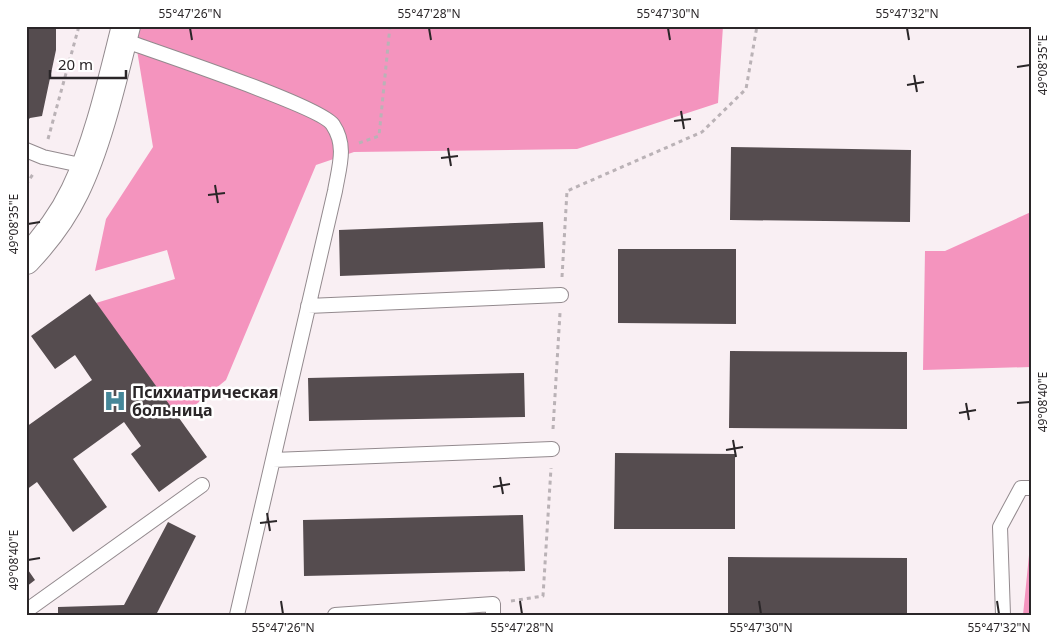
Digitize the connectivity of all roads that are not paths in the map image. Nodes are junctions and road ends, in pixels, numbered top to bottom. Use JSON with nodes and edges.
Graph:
{"nodes":[{"id":1,"x":125,"y":33,"type":"edge"},
{"id":2,"x":26,"y":150,"type":"edge"},
{"id":3,"x":85,"y":166,"type":"junction"},
{"id":4,"x":26,"y":260,"type":"edge"},
{"id":5,"x":561,"y":295,"type":"road end"},
{"id":6,"x":308,"y":306,"type":"junction"},
{"id":7,"x":552,"y":449,"type":"road end"},
{"id":8,"x":273,"y":460,"type":"junction"},
{"id":9,"x":202,"y":485,"type":"dead end"},
{"id":10,"x":1031,"y":488,"type":"edge"},
{"id":11,"x":493,"y":609,"type":"edge"},
{"id":12,"x":27,"y":613,"type":"edge"},
{"id":13,"x":238,"y":615,"type":"edge"},
{"id":14,"x":335,"y":615,"type":"edge"},
{"id":15,"x":1003,"y":615,"type":"edge"}],
"edges":[{"from":1,"to":3,"type":"main road"},
{"from":1,"to":6,"type":"lane"},
{"from":2,"to":3,"type":"lane"},
{"from":3,"to":4,"type":"main road"},
{"from":5,"to":6,"type":"lane"},
{"from":6,"to":8,"type":"lane"},
{"from":7,"to":8,"type":"lane"},
{"from":8,"to":13,"type":"lane"},
{"from":9,"to":12,"type":"lane"},
{"from":10,"to":15,"type":"lane"},
{"from":11,"to":14,"type":"lane"}]}
